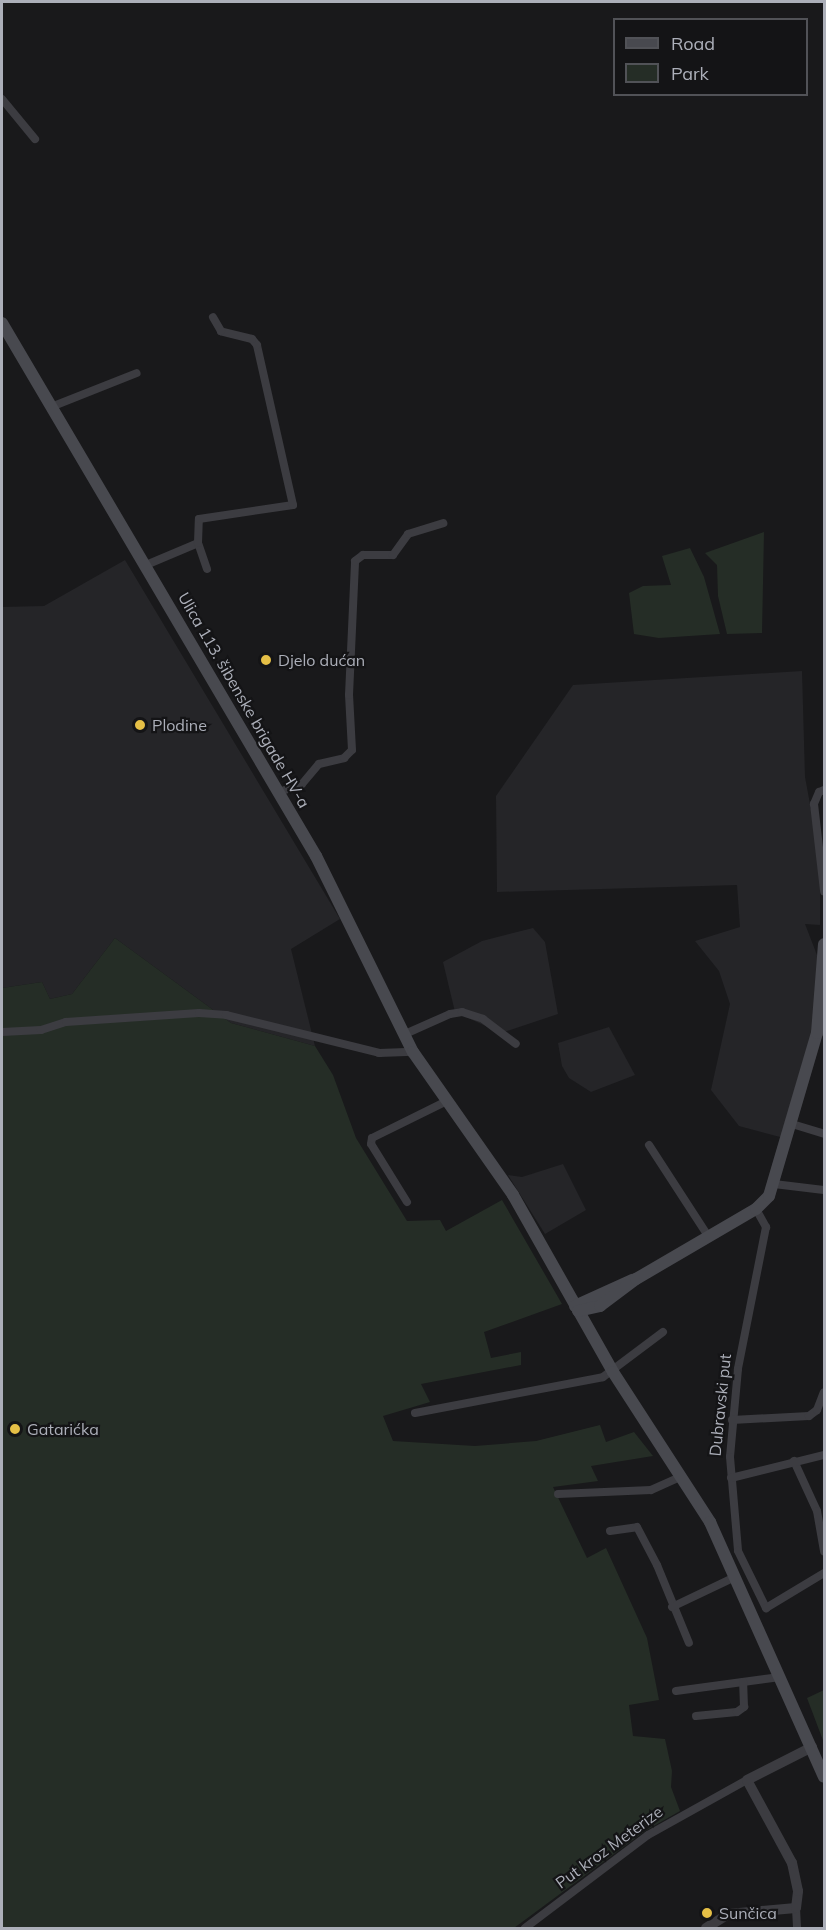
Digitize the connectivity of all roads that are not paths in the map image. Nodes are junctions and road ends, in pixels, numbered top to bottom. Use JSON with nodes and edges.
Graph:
{"nodes":[{"id":1,"x":2,"y":99,"type":"edge"},
{"id":2,"x":35,"y":139,"type":"dead end"},
{"id":3,"x":213,"y":317,"type":"dead end"},
{"id":4,"x":2,"y":323,"type":"edge"},
{"id":5,"x":137,"y":373,"type":"dead end"},
{"id":6,"x":51,"y":407,"type":"junction"},
{"id":7,"x":443,"y":523,"type":"dead end"},
{"id":8,"x":198,"y":543,"type":"junction"},
{"id":9,"x":146,"y":565,"type":"junction"},
{"id":10,"x":207,"y":568,"type":"dead end"},
{"id":11,"x":825,"y":790,"type":"edge"},
{"id":12,"x":279,"y":792,"type":"junction"},
{"id":13,"x":825,"y":891,"type":"edge"},
{"id":14,"x":825,"y":944,"type":"edge"},
{"id":15,"x":2,"y":1032,"type":"edge"},
{"id":16,"x":405,"y":1034,"type":"junction"},
{"id":17,"x":516,"y":1044,"type":"dead end"},
{"id":18,"x":413,"y":1052,"type":"junction"},
{"id":19,"x":445,"y":1102,"type":"junction"},
{"id":20,"x":792,"y":1124,"type":"junction"},
{"id":21,"x":825,"y":1134,"type":"edge"},
{"id":22,"x":649,"y":1145,"type":"dead end"},
{"id":23,"x":774,"y":1184,"type":"junction"},
{"id":24,"x":825,"y":1190,"type":"edge"},
{"id":25,"x":407,"y":1202,"type":"dead end"},
{"id":26,"x":756,"y":1209,"type":"junction"},
{"id":27,"x":708,"y":1236,"type":"junction"},
{"id":28,"x":636,"y":1279,"type":"junction"},
{"id":29,"x":600,"y":1306,"type":"junction"},
{"id":30,"x":576,"y":1308,"type":"junction"},
{"id":31,"x":663,"y":1332,"type":"dead end"},
{"id":32,"x":597,"y":1344,"type":"junction"},
{"id":33,"x":613,"y":1372,"type":"junction"},
{"id":34,"x":825,"y":1392,"type":"edge"},
{"id":35,"x":415,"y":1413,"type":"dead end"},
{"id":36,"x":732,"y":1420,"type":"junction"},
{"id":37,"x":825,"y":1455,"type":"edge"},
{"id":38,"x":794,"y":1461,"type":"junction"},
{"id":39,"x":682,"y":1476,"type":"junction"},
{"id":40,"x":731,"y":1478,"type":"junction"},
{"id":41,"x":558,"y":1494,"type":"dead end"},
{"id":42,"x":610,"y":1531,"type":"dead end"},
{"id":43,"x":825,"y":1551,"type":"edge"},
{"id":44,"x":825,"y":1573,"type":"edge"},
{"id":45,"x":735,"y":1577,"type":"junction"},
{"id":46,"x":672,"y":1607,"type":"junction"},
{"id":47,"x":689,"y":1643,"type":"dead end"},
{"id":48,"x":780,"y":1677,"type":"junction"},
{"id":49,"x":743,"y":1682,"type":"junction"},
{"id":50,"x":676,"y":1691,"type":"dead end"},
{"id":51,"x":696,"y":1716,"type":"dead end"},
{"id":52,"x":812,"y":1747,"type":"junction"},
{"id":53,"x":825,"y":1777,"type":"edge"},
{"id":54,"x":747,"y":1780,"type":"junction"},
{"id":55,"x":796,"y":1908,"type":"junction"},
{"id":56,"x":525,"y":1929,"type":"edge"},
{"id":57,"x":706,"y":1929,"type":"edge"},
{"id":58,"x":797,"y":1929,"type":"edge"}],
"edges":[{"from":1,"to":2,"type":"street"},
{"from":3,"to":8,"type":"street"},
{"from":4,"to":6,"type":"main road","name":"Ulica 113. šibenske brigade HV-a"},
{"from":5,"to":6,"type":"street"},
{"from":6,"to":9,"type":"main road","name":"Ulica 113. šibenske brigade HV-a"},
{"from":7,"to":12,"type":"street"},
{"from":8,"to":9,"type":"street"},
{"from":8,"to":10,"type":"street"},
{"from":9,"to":12,"type":"main road","name":"Ulica 113. šibenske brigade HV-a"},
{"from":11,"to":13,"type":"street"},
{"from":12,"to":16,"type":"main road","name":"Ulica 113. šibenske brigade HV-a"},
{"from":14,"to":20,"type":"main road"},
{"from":15,"to":18,"type":"street"},
{"from":16,"to":17,"type":"street"},
{"from":16,"to":18,"type":"main road","name":"Ulica 113. šibenske brigade HV-a"},
{"from":18,"to":19,"type":"main road","name":"Ulica 113. šibenske brigade HV-a"},
{"from":19,"to":25,"type":"street"},
{"from":19,"to":30,"type":"main road","name":"Ulica 113. šibenske brigade HV-a"},
{"from":20,"to":21,"type":"street"},
{"from":20,"to":23,"type":"main road"},
{"from":22,"to":27,"type":"street"},
{"from":23,"to":24,"type":"street"},
{"from":23,"to":26,"type":"main road"},
{"from":26,"to":27,"type":"main road"},
{"from":26,"to":36,"type":"street","name":"Dubravski put"},
{"from":27,"to":28,"type":"main road"},
{"from":28,"to":29,"type":"main road"},
{"from":28,"to":30,"type":"main road"},
{"from":29,"to":30,"type":"main road"},
{"from":29,"to":32,"type":"main road"},
{"from":30,"to":32,"type":"main road","name":"Ulica 113. šibenske brigade HV-a"},
{"from":31,"to":33,"type":"street"},
{"from":32,"to":33,"type":"main road","name":"Ulica 113. šibenske brigade HV-a"},
{"from":33,"to":35,"type":"street"},
{"from":33,"to":39,"type":"main road","name":"Ulica 113. šibenske brigade HV-a"},
{"from":34,"to":36,"type":"street"},
{"from":36,"to":40,"type":"street","name":"Dubravski put"},
{"from":37,"to":38,"type":"street"},
{"from":38,"to":40,"type":"street"},
{"from":38,"to":43,"type":"street"},
{"from":39,"to":41,"type":"street"},
{"from":39,"to":45,"type":"main road","name":"Ulica 113. šibenske brigade HV-a"},
{"from":40,"to":44,"type":"street","name":"Dubravski put"},
{"from":42,"to":46,"type":"street"},
{"from":45,"to":46,"type":"street"},
{"from":45,"to":48,"type":"main road","name":"Ulica 113. šibenske brigade HV-a"},
{"from":46,"to":47,"type":"street"},
{"from":48,"to":49,"type":"street"},
{"from":48,"to":52,"type":"main road","name":"Ulica 113. šibenske brigade HV-a"},
{"from":49,"to":50,"type":"street"},
{"from":49,"to":51,"type":"street"},
{"from":52,"to":53,"type":"main road","name":"Ulica 113. šibenske brigade HV-a"},
{"from":52,"to":54,"type":"street","name":"Put kroz Meterize"},
{"from":54,"to":55,"type":"street"},
{"from":54,"to":56,"type":"street","name":"Put kroz Meterize"},
{"from":55,"to":57,"type":"street"},
{"from":55,"to":58,"type":"street"}]}
